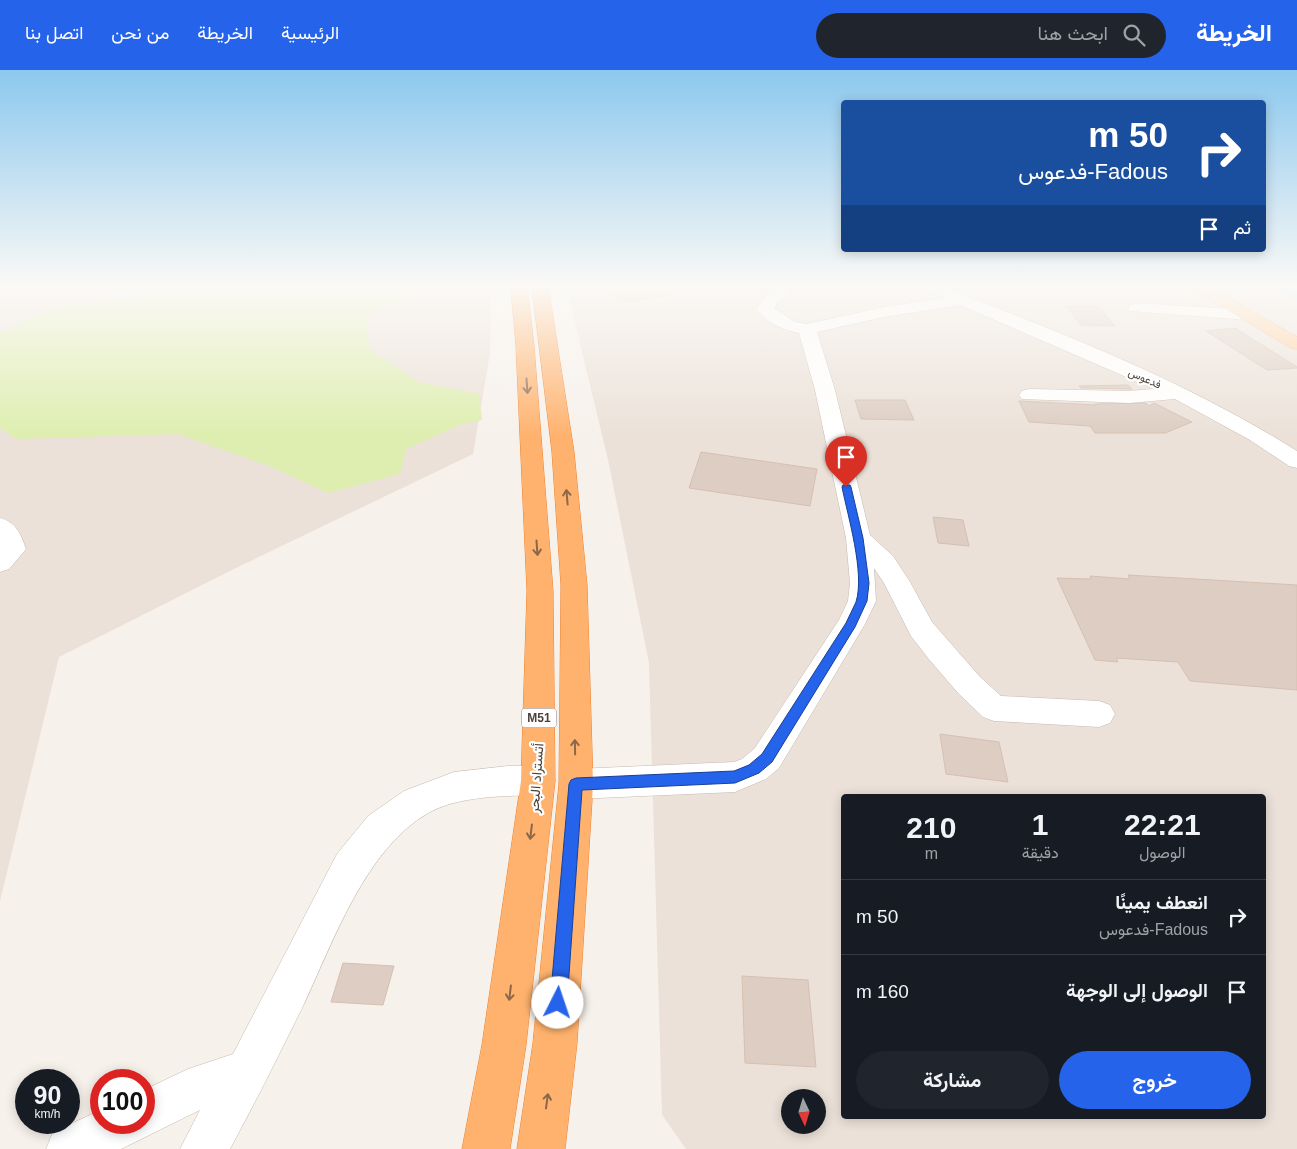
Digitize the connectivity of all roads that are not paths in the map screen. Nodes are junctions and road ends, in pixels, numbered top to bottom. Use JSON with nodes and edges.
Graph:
{"nodes":[{"id":1,"x":524,"y":335,"type":"edge"},
{"id":2,"x":547,"y":335,"type":"edge"},
{"id":3,"x":809,"y":335,"type":"edge"},
{"id":4,"x":1047,"y":335,"type":"edge"},
{"id":5,"x":1282,"y":335,"type":"edge"},
{"id":6,"x":1297,"y":344,"type":"edge"},
{"id":7,"x":1178,"y":393,"type":"junction"},
{"id":8,"x":1029,"y":395,"type":"dead end"},
{"id":9,"x":1297,"y":460,"type":"edge"},
{"id":10,"x":0,"y":526,"type":"edge"},
{"id":11,"x":858,"y":538,"type":"junction"},
{"id":12,"x":0,"y":564,"type":"edge"},
{"id":13,"x":1099,"y":714,"type":"dead end"},
{"id":14,"x":538,"y":781,"type":"junction"},
{"id":15,"x":576,"y":784,"type":"junction"},
{"id":16,"x":248,"y":1070,"type":"junction"},
{"id":17,"x":155,"y":1108,"type":"edge"},
{"id":18,"x":102,"y":1134,"type":"edge"},
{"id":19,"x":70,"y":1149,"type":"edge"},
{"id":20,"x":204,"y":1149,"type":"edge"},
{"id":21,"x":486,"y":1149,"type":"edge"},
{"id":22,"x":541,"y":1149,"type":"edge"}],
"edges":[{"from":1,"to":14,"type":"highway","name":"أتستراد البحر","number":"M51","one_way":true},
{"from":15,"to":2,"type":"highway","number":"M51","one_way":true},
{"from":3,"to":11,"type":"street"},
{"from":4,"to":7,"type":"street","name":"فدعوس"},
{"from":5,"to":6,"type":"main road"},
{"from":7,"to":8,"type":"street"},
{"from":7,"to":9,"type":"street","name":"فدعوس"},
{"from":10,"to":12,"type":"street"},
{"from":11,"to":13,"type":"street"},
{"from":11,"to":15,"type":"street"},
{"from":14,"to":16,"type":"street"},
{"from":14,"to":21,"type":"highway","name":"أتستراد البحر","number":"M51","one_way":true},
{"from":22,"to":15,"type":"highway","number":"M51","one_way":true},
{"from":16,"to":17,"type":"street"},
{"from":16,"to":20,"type":"street"},
{"from":18,"to":19,"type":"street"}]}
